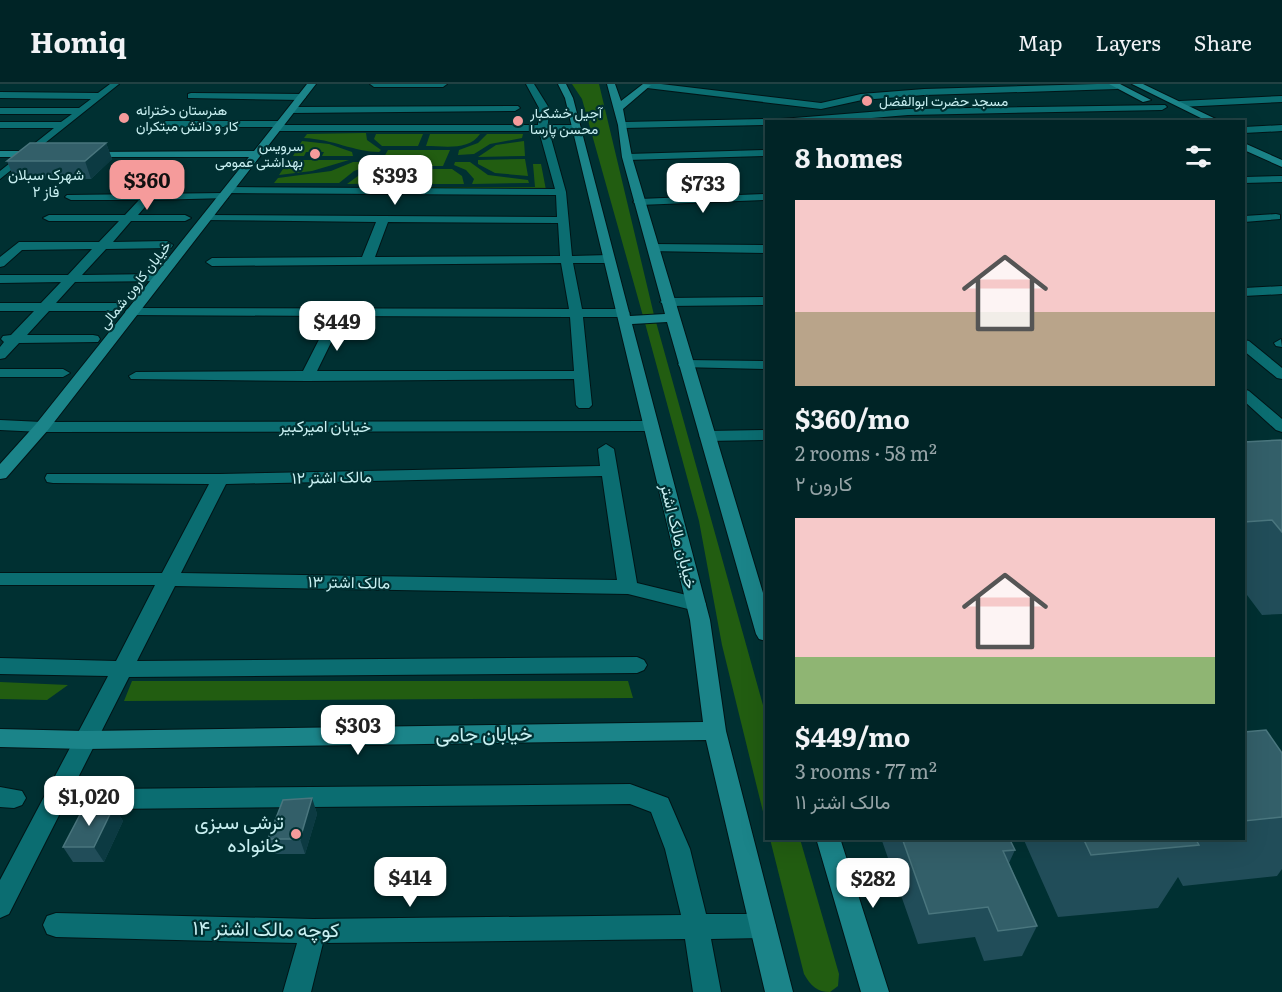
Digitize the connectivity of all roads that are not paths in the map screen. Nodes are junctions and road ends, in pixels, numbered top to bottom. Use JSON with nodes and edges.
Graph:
{"nodes":[{"id":1,"x":115,"y":84,"type":"edge"},
{"id":2,"x":312,"y":84,"type":"edge"},
{"id":3,"x":374,"y":84,"type":"edge"},
{"id":4,"x":442,"y":84,"type":"edge"},
{"id":5,"x":530,"y":84,"type":"edge"},
{"id":6,"x":562,"y":84,"type":"edge"},
{"id":7,"x":610,"y":84,"type":"edge"},
{"id":8,"x":646,"y":84,"type":"edge"},
{"id":9,"x":723,"y":84,"type":"edge"},
{"id":10,"x":1136,"y":84,"type":"edge"},
{"id":11,"x":1115,"y":85,"type":"edge"},
{"id":12,"x":718,"y":93,"type":"junction"},
{"id":13,"x":0,"y":95,"type":"edge"},
{"id":14,"x":878,"y":95,"type":"junction"},
{"id":15,"x":100,"y":96,"type":"junction"},
{"id":16,"x":191,"y":96,"type":"dead end"},
{"id":17,"x":302,"y":97,"type":"junction"},
{"id":18,"x":427,"y":97,"type":"edge"},
{"id":19,"x":772,"y":99,"type":"junction"},
{"id":20,"x":1282,"y":99,"type":"edge"},
{"id":21,"x":1180,"y":104,"type":"junction"},
{"id":22,"x":1162,"y":107,"type":"junction"},
{"id":23,"x":515,"y":108,"type":"dead end"},
{"id":24,"x":618,"y":108,"type":"junction"},
{"id":25,"x":292,"y":110,"type":"junction"},
{"id":26,"x":0,"y":111,"type":"edge"},
{"id":27,"x":81,"y":111,"type":"junction"},
{"id":28,"x":892,"y":113,"type":"junction"},
{"id":29,"x":845,"y":119,"type":"edge"},
{"id":30,"x":824,"y":120,"type":"edge"},
{"id":31,"x":1188,"y":120,"type":"edge"},
{"id":32,"x":1214,"y":120,"type":"edge"},
{"id":33,"x":765,"y":122,"type":"edge"},
{"id":34,"x":0,"y":124,"type":"edge"},
{"id":35,"x":166,"y":124,"type":"dead end"},
{"id":36,"x":64,"y":125,"type":"junction"},
{"id":37,"x":623,"y":125,"type":"junction"},
{"id":38,"x":279,"y":126,"type":"junction"},
{"id":39,"x":543,"y":128,"type":"junction"},
{"id":40,"x":575,"y":128,"type":"junction"},
{"id":41,"x":1282,"y":128,"type":"edge"},
{"id":42,"x":1245,"y":131,"type":"edge"},
{"id":43,"x":1245,"y":132,"type":"edge"},
{"id":44,"x":1254,"y":138,"type":"dead end"},
{"id":45,"x":1265,"y":143,"type":"dead end"},
{"id":46,"x":1245,"y":145,"type":"edge"},
{"id":47,"x":1245,"y":146,"type":"edge"},
{"id":48,"x":765,"y":153,"type":"edge"},
{"id":49,"x":0,"y":154,"type":"edge"},
{"id":50,"x":28,"y":154,"type":"junction"},
{"id":51,"x":50,"y":154,"type":"edge"},
{"id":52,"x":73,"y":154,"type":"edge"},
{"id":53,"x":257,"y":154,"type":"junction"},
{"id":54,"x":627,"y":157,"type":"junction"},
{"id":55,"x":1282,"y":164,"type":"edge"},
{"id":56,"x":0,"y":176,"type":"edge"},
{"id":57,"x":1282,"y":179,"type":"edge"},
{"id":58,"x":1245,"y":180,"type":"edge"},
{"id":59,"x":561,"y":192,"type":"junction"},
{"id":60,"x":226,"y":193,"type":"junction"},
{"id":61,"x":148,"y":196,"type":"junction"},
{"id":62,"x":71,"y":197,"type":"dead end"},
{"id":63,"x":765,"y":197,"type":"edge"},
{"id":64,"x":639,"y":202,"type":"junction"},
{"id":65,"x":1276,"y":217,"type":"dead end"},
{"id":66,"x":49,"y":218,"type":"dead end"},
{"id":67,"x":128,"y":218,"type":"junction"},
{"id":68,"x":185,"y":218,"type":"dead end"},
{"id":69,"x":206,"y":218,"type":"junction"},
{"id":70,"x":384,"y":218,"type":"junction"},
{"id":71,"x":1245,"y":219,"type":"edge"},
{"id":72,"x":564,"y":220,"type":"junction"},
{"id":73,"x":167,"y":245,"type":"dead end"},
{"id":74,"x":102,"y":246,"type":"junction"},
{"id":75,"x":652,"y":248,"type":"junction"},
{"id":76,"x":765,"y":249,"type":"edge"},
{"id":77,"x":566,"y":259,"type":"junction"},
{"id":78,"x":609,"y":259,"type":"junction"},
{"id":79,"x":367,"y":261,"type":"junction"},
{"id":80,"x":212,"y":262,"type":"dead end"},
{"id":81,"x":0,"y":263,"type":"edge"},
{"id":82,"x":72,"y":278,"type":"junction"},
{"id":83,"x":159,"y":278,"type":"junction"},
{"id":84,"x":0,"y":279,"type":"edge"},
{"id":85,"x":1282,"y":290,"type":"edge"},
{"id":86,"x":1245,"y":292,"type":"edge"},
{"id":87,"x":765,"y":301,"type":"edge"},
{"id":88,"x":667,"y":302,"type":"junction"},
{"id":89,"x":45,"y":306,"type":"junction"},
{"id":90,"x":0,"y":307,"type":"edge"},
{"id":91,"x":118,"y":307,"type":"dead end"},
{"id":92,"x":132,"y":312,"type":"junction"},
{"id":93,"x":339,"y":313,"type":"junction"},
{"id":94,"x":576,"y":313,"type":"junction"},
{"id":95,"x":624,"y":317,"type":"junction"},
{"id":96,"x":672,"y":318,"type":"junction"},
{"id":97,"x":7,"y":339,"type":"edge"},
{"id":98,"x":93,"y":339,"type":"dead end"},
{"id":99,"x":1245,"y":345,"type":"edge"},
{"id":100,"x":0,"y":355,"type":"edge"},
{"id":101,"x":685,"y":364,"type":"junction"},
{"id":102,"x":765,"y":365,"type":"edge"},
{"id":103,"x":0,"y":373,"type":"edge"},
{"id":104,"x":63,"y":373,"type":"dead end"},
{"id":105,"x":583,"y":375,"type":"junction"},
{"id":106,"x":1282,"y":375,"type":"edge"},
{"id":107,"x":136,"y":376,"type":"dead end"},
{"id":108,"x":307,"y":377,"type":"junction"},
{"id":109,"x":1245,"y":395,"type":"edge"},
{"id":110,"x":584,"y":405,"type":"dead end"},
{"id":111,"x":0,"y":425,"type":"edge"},
{"id":112,"x":651,"y":426,"type":"junction"},
{"id":113,"x":42,"y":427,"type":"junction"},
{"id":114,"x":1282,"y":427,"type":"edge"},
{"id":115,"x":765,"y":435,"type":"edge"},
{"id":116,"x":706,"y":436,"type":"junction"},
{"id":117,"x":606,"y":449,"type":"dead end"},
{"id":118,"x":610,"y":471,"type":"junction"},
{"id":119,"x":0,"y":474,"type":"edge"},
{"id":120,"x":53,"y":478,"type":"dead end"},
{"id":121,"x":220,"y":479,"type":"junction"},
{"id":122,"x":0,"y":579,"type":"edge"},
{"id":123,"x":169,"y":579,"type":"junction"},
{"id":124,"x":628,"y":587,"type":"junction"},
{"id":125,"x":696,"y":604,"type":"junction"},
{"id":126,"x":765,"y":631,"type":"edge"},
{"id":127,"x":637,"y":665,"type":"dead end"},
{"id":128,"x":0,"y":666,"type":"edge"},
{"id":129,"x":123,"y":669,"type":"junction"},
{"id":130,"x":715,"y":731,"type":"junction"},
{"id":131,"x":0,"y":738,"type":"edge"},
{"id":132,"x":86,"y":740,"type":"junction"},
{"id":133,"x":107,"y":799,"type":"dead end"},
{"id":134,"x":829,"y":840,"type":"edge"},
{"id":135,"x":0,"y":906,"type":"edge"},
{"id":136,"x":56,"y":925,"type":"dead end"},
{"id":137,"x":696,"y":926,"type":"junction"},
{"id":138,"x":763,"y":926,"type":"junction"},
{"id":139,"x":313,"y":931,"type":"junction"},
{"id":140,"x":297,"y":992,"type":"edge"},
{"id":141,"x":707,"y":992,"type":"edge"},
{"id":142,"x":779,"y":992,"type":"edge"},
{"id":143,"x":875,"y":992,"type":"edge"}],
"edges":[{"from":1,"to":15,"type":"street"},
{"from":2,"to":17,"type":"main road","name":"خیابان کارون شمالی"},
{"from":3,"to":18,"type":"street"},
{"from":4,"to":18,"type":"street"},
{"from":5,"to":39,"type":"street"},
{"from":6,"to":40,"type":"main road","name":"خیابان مالک اشتر"},
{"from":7,"to":24,"type":"main road"},
{"from":8,"to":12,"type":"street"},
{"from":8,"to":24,"type":"main road"},
{"from":9,"to":12,"type":"street"},
{"from":10,"to":21,"type":"main road"},
{"from":11,"to":14,"type":"street"},
{"from":11,"to":22,"type":"main road"},
{"from":12,"to":19,"type":"street"},
{"from":13,"to":15,"type":"street"},
{"from":14,"to":19,"type":"street"},
{"from":14,"to":28,"type":"street"},
{"from":15,"to":27,"type":"street"},
{"from":16,"to":17,"type":"street"},
{"from":17,"to":25,"type":"main road","name":"خیابان کارون شمالی"},
{"from":18,"to":23,"type":"street"},
{"from":18,"to":25,"type":"street"},
{"from":19,"to":29,"type":"street"},
{"from":20,"to":21,"type":"street"},
{"from":21,"to":32,"type":"main road"},
{"from":22,"to":28,"type":"street"},
{"from":22,"to":31,"type":"main road"},
{"from":24,"to":37,"type":"main road"},
{"from":25,"to":38,"type":"main road","name":"خیابان کارون شمالی"},
{"from":26,"to":27,"type":"street"},
{"from":27,"to":36,"type":"street"},
{"from":28,"to":29,"type":"street"},
{"from":29,"to":30,"type":"street"},
{"from":33,"to":37,"type":"street"},
{"from":34,"to":36,"type":"street"},
{"from":35,"to":38,"type":"street"},
{"from":36,"to":50,"type":"street"},
{"from":37,"to":54,"type":"main road"},
{"from":38,"to":39,"type":"street"},
{"from":38,"to":53,"type":"main road","name":"خیابان کارون شمالی"},
{"from":39,"to":40,"type":"street"},
{"from":39,"to":59,"type":"street"},
{"from":40,"to":78,"type":"main road","name":"خیابان مالک اشتر"},
{"from":41,"to":42,"type":"street"},
{"from":43,"to":44,"type":"main road"},
{"from":45,"to":46,"type":"main road"},
{"from":47,"to":55,"type":"main road"},
{"from":48,"to":54,"type":"street"},
{"from":49,"to":50,"type":"main road"},
{"from":50,"to":51,"type":"main road"},
{"from":50,"to":56,"type":"street"},
{"from":52,"to":53,"type":"main road"},
{"from":53,"to":60,"type":"main road","name":"خیابان کارون شمالی"},
{"from":54,"to":64,"type":"main road"},
{"from":57,"to":58,"type":"street"},
{"from":59,"to":60,"type":"street"},
{"from":59,"to":72,"type":"street"},
{"from":60,"to":61,"type":"street"},
{"from":60,"to":69,"type":"main road","name":"خیابان کارون شمالی"},
{"from":61,"to":62,"type":"street"},
{"from":61,"to":67,"type":"street"},
{"from":63,"to":64,"type":"street"},
{"from":64,"to":75,"type":"main road"},
{"from":65,"to":71,"type":"street"},
{"from":66,"to":67,"type":"street"},
{"from":67,"to":68,"type":"street"},
{"from":67,"to":74,"type":"street"},
{"from":69,"to":70,"type":"street"},
{"from":69,"to":83,"type":"main road","name":"خیابان کارون شمالی"},
{"from":70,"to":72,"type":"street"},
{"from":70,"to":79,"type":"street"},
{"from":72,"to":77,"type":"street"},
{"from":73,"to":74,"type":"street"},
{"from":74,"to":81,"type":"street"},
{"from":74,"to":82,"type":"street"},
{"from":75,"to":76,"type":"street"},
{"from":75,"to":88,"type":"main road"},
{"from":77,"to":78,"type":"street"},
{"from":77,"to":79,"type":"street"},
{"from":77,"to":94,"type":"street"},
{"from":78,"to":95,"type":"main road","name":"خیابان مالک اشتر"},
{"from":79,"to":80,"type":"street"},
{"from":82,"to":83,"type":"street"},
{"from":82,"to":84,"type":"street"},
{"from":82,"to":89,"type":"street"},
{"from":83,"to":92,"type":"main road","name":"خیابان کارون شمالی"},
{"from":85,"to":86,"type":"street"},
{"from":87,"to":88,"type":"street"},
{"from":88,"to":96,"type":"main road"},
{"from":89,"to":90,"type":"street"},
{"from":89,"to":91,"type":"street"},
{"from":89,"to":97,"type":"street"},
{"from":92,"to":93,"type":"street"},
{"from":92,"to":113,"type":"main road","name":"خیابان کارون شمالی"},
{"from":93,"to":94,"type":"street"},
{"from":93,"to":108,"type":"street"},
{"from":94,"to":95,"type":"street"},
{"from":94,"to":105,"type":"street"},
{"from":95,"to":96,"type":"main road"},
{"from":95,"to":112,"type":"main road","name":"خیابان مالک اشتر"},
{"from":96,"to":101,"type":"main road"},
{"from":97,"to":98,"type":"street"},
{"from":97,"to":100,"type":"street"},
{"from":99,"to":106,"type":"street"},
{"from":101,"to":102,"type":"street"},
{"from":101,"to":116,"type":"main road"},
{"from":103,"to":104,"type":"street"},
{"from":105,"to":108,"type":"street"},
{"from":105,"to":110,"type":"street"},
{"from":107,"to":108,"type":"street"},
{"from":109,"to":114,"type":"street"},
{"from":111,"to":113,"type":"street","name":"خیابان امیرکبیر"},
{"from":112,"to":113,"type":"street","name":"خیابان امیرکبیر"},
{"from":112,"to":125,"type":"main road","name":"خیابان مالک اشتر"},
{"from":113,"to":119,"type":"main road","name":"خیابان کارون شمالی"},
{"from":115,"to":116,"type":"street"},
{"from":116,"to":126,"type":"main road"},
{"from":117,"to":118,"type":"street"},
{"from":118,"to":121,"type":"street","name":"مالک اشتر ۱۲"},
{"from":118,"to":124,"type":"street"},
{"from":120,"to":121,"type":"street","name":"مالک اشتر ۱۲"},
{"from":121,"to":123,"type":"street"},
{"from":122,"to":123,"type":"street","name":"مالک اشتر ۱۳"},
{"from":123,"to":124,"type":"street","name":"مالک اشتر ۱۳"},
{"from":123,"to":129,"type":"street"},
{"from":124,"to":125,"type":"street","name":"مالک اشتر ۱۳"},
{"from":125,"to":130,"type":"main road","name":"خیابان مالک اشتر"},
{"from":127,"to":129,"type":"street"},
{"from":128,"to":129,"type":"street"},
{"from":129,"to":132,"type":"street"},
{"from":130,"to":132,"type":"main road","name":"خیابان جامی"},
{"from":130,"to":138,"type":"main road","name":"خیابان مالک اشتر"},
{"from":131,"to":132,"type":"main road","name":"خیابان جامی"},
{"from":132,"to":135,"type":"street"},
{"from":133,"to":137,"type":"street"},
{"from":134,"to":143,"type":"main road"},
{"from":136,"to":139,"type":"street","name":"کوچه مالک اشتر ۱۴"},
{"from":137,"to":138,"type":"street","name":"کوچه مالک اشتر ۱۴"},
{"from":137,"to":139,"type":"street","name":"کوچه مالک اشتر ۱۴"},
{"from":137,"to":141,"type":"street"},
{"from":138,"to":142,"type":"main road","name":"خیابان مالک اشتر"},
{"from":139,"to":140,"type":"street"}]}
